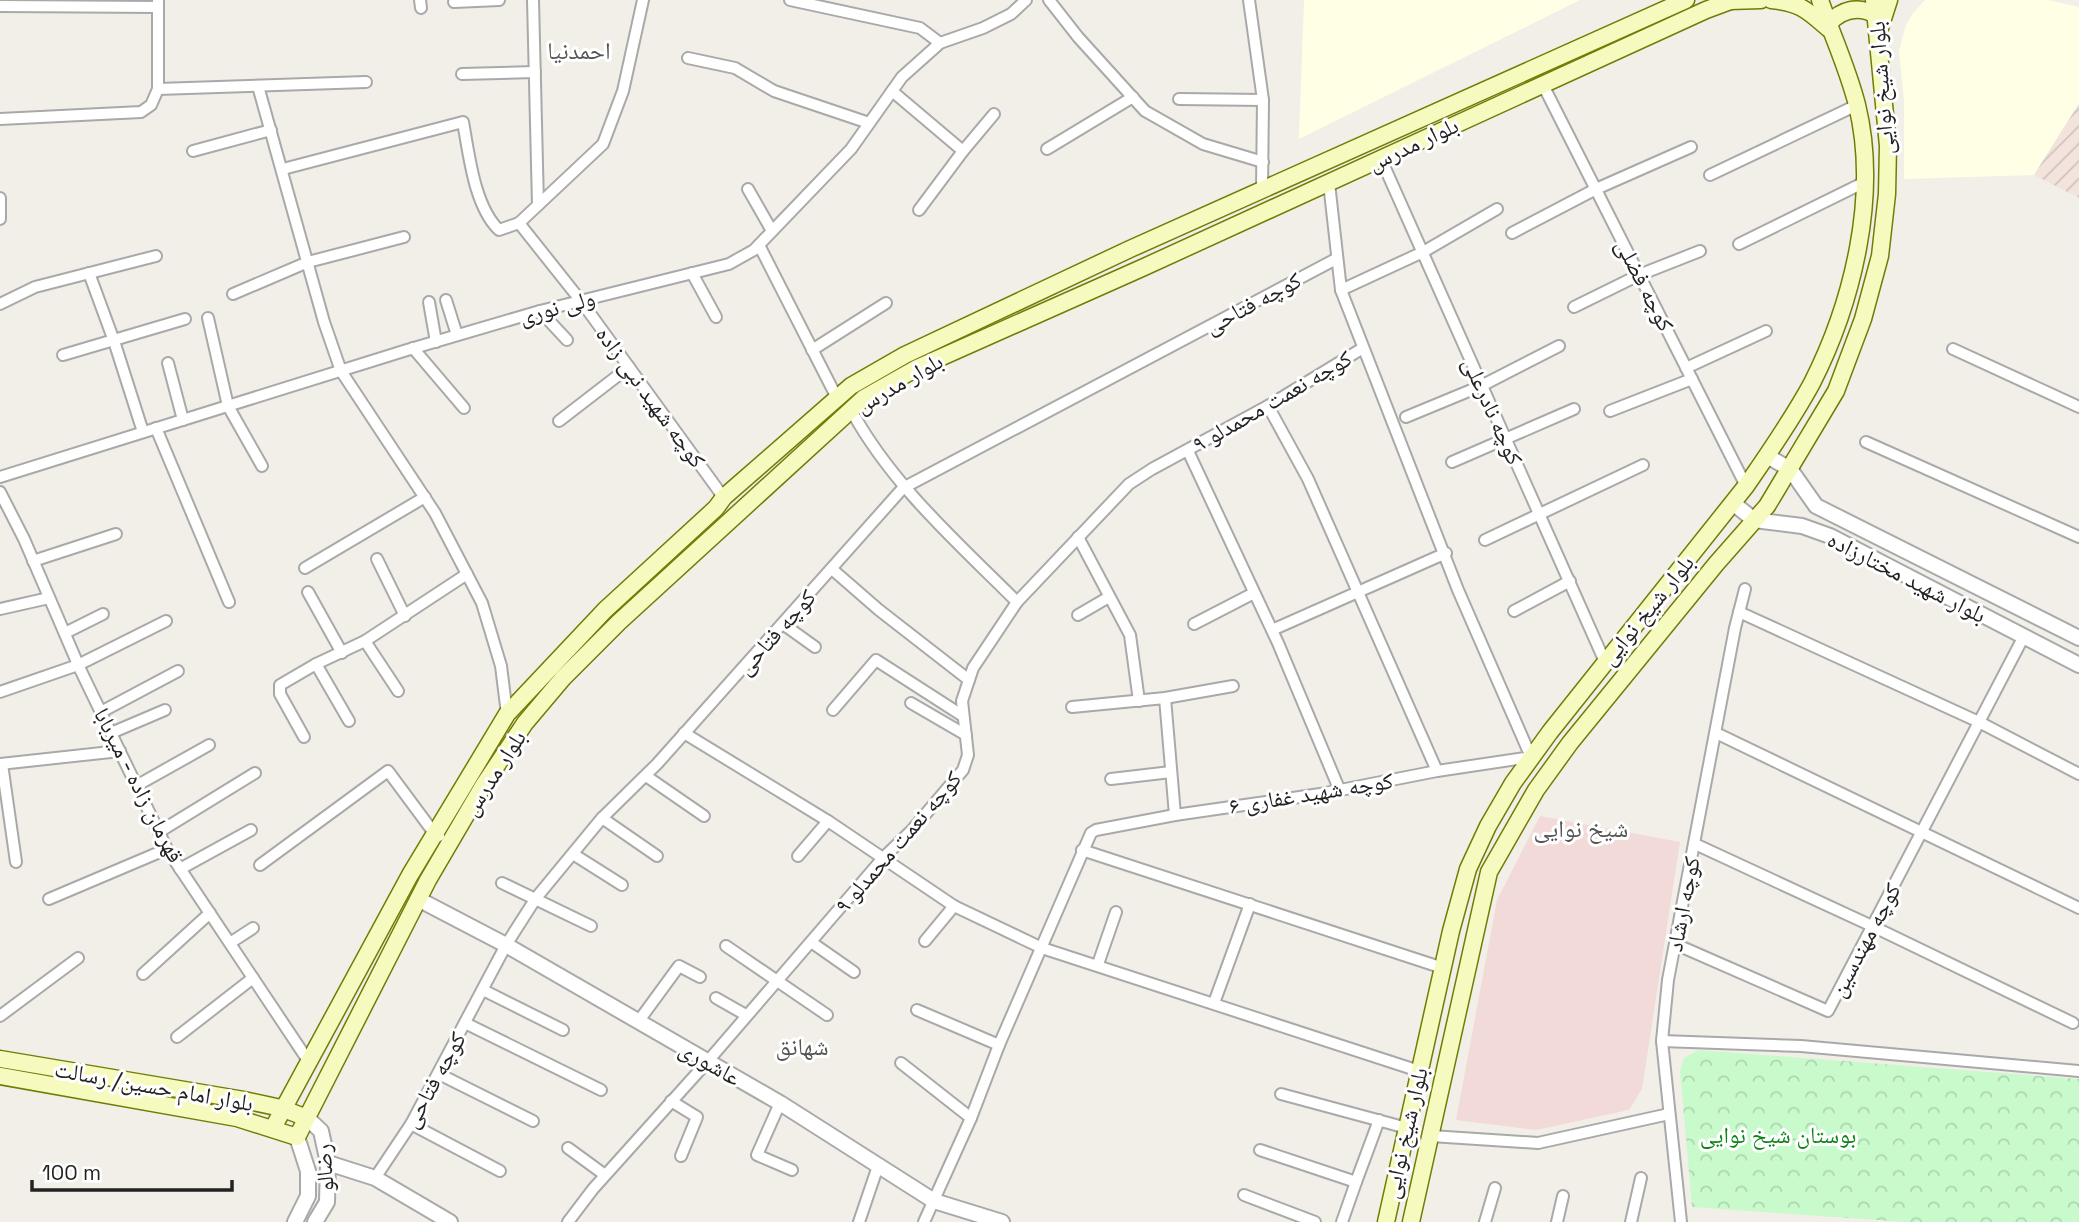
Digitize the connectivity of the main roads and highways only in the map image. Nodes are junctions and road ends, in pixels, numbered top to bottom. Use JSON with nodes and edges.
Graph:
{"nodes":[{"id":1,"x":1686,"y":0,"type":"edge"},
{"id":2,"x":1761,"y":0,"type":"edge"},
{"id":3,"x":1771,"y":0,"type":"edge"},
{"id":4,"x":1820,"y":0,"type":"edge"},
{"id":5,"x":1889,"y":0,"type":"edge"},
{"id":6,"x":1731,"y":1,"type":"edge"},
{"id":7,"x":1875,"y":8,"type":"edge"},
{"id":8,"x":1829,"y":27,"type":"junction"},
{"id":9,"x":1878,"y":33,"type":"junction"},
{"id":10,"x":0,"y":1059,"type":"edge"},
{"id":11,"x":0,"y":1076,"type":"edge"},
{"id":12,"x":281,"y":1108,"type":"junction"},
{"id":13,"x":307,"y":1118,"type":"junction"},
{"id":14,"x":273,"y":1128,"type":"junction"},
{"id":15,"x":297,"y":1137,"type":"joint"},
{"id":16,"x":1385,"y":1222,"type":"edge"},
{"id":17,"x":1411,"y":1222,"type":"edge"}],
"edges":[{"from":1,"to":12,"type":"main road","name":"بلوار مدرس"},
{"from":2,"to":6,"type":"main road"},
{"from":3,"to":8,"type":"main road"},
{"from":4,"to":8,"type":"main road","name":"بلوار شیخ نوایی"},
{"from":5,"to":9,"type":"main road"},
{"from":6,"to":13,"type":"main road","name":"بلوار مدرس"},
{"from":7,"to":8,"type":"main road"},
{"from":7,"to":9,"type":"main road","name":"بلوار شیخ نوایی"},
{"from":8,"to":16,"type":"main road","name":"بلوار شیخ نوایی"},
{"from":9,"to":17,"type":"main road","name":"بلوار شیخ نوایی"},
{"from":10,"to":12,"type":"main road","name":"بلوار امام حسین/ رسالت"},
{"from":11,"to":14,"type":"main road","name":"بلوار امام حسین/ رسالت"},
{"from":12,"to":13,"type":"main road","name":"بلوار امام حسین/ رسالت"},
{"from":12,"to":14,"type":"main road","name":"بلوار مدرس"},
{"from":13,"to":15,"type":"main road","name":"بلوار مدرس"},
{"from":14,"to":15,"type":"main road","name":"بلوار امام حسین/ رسالت"}]}
